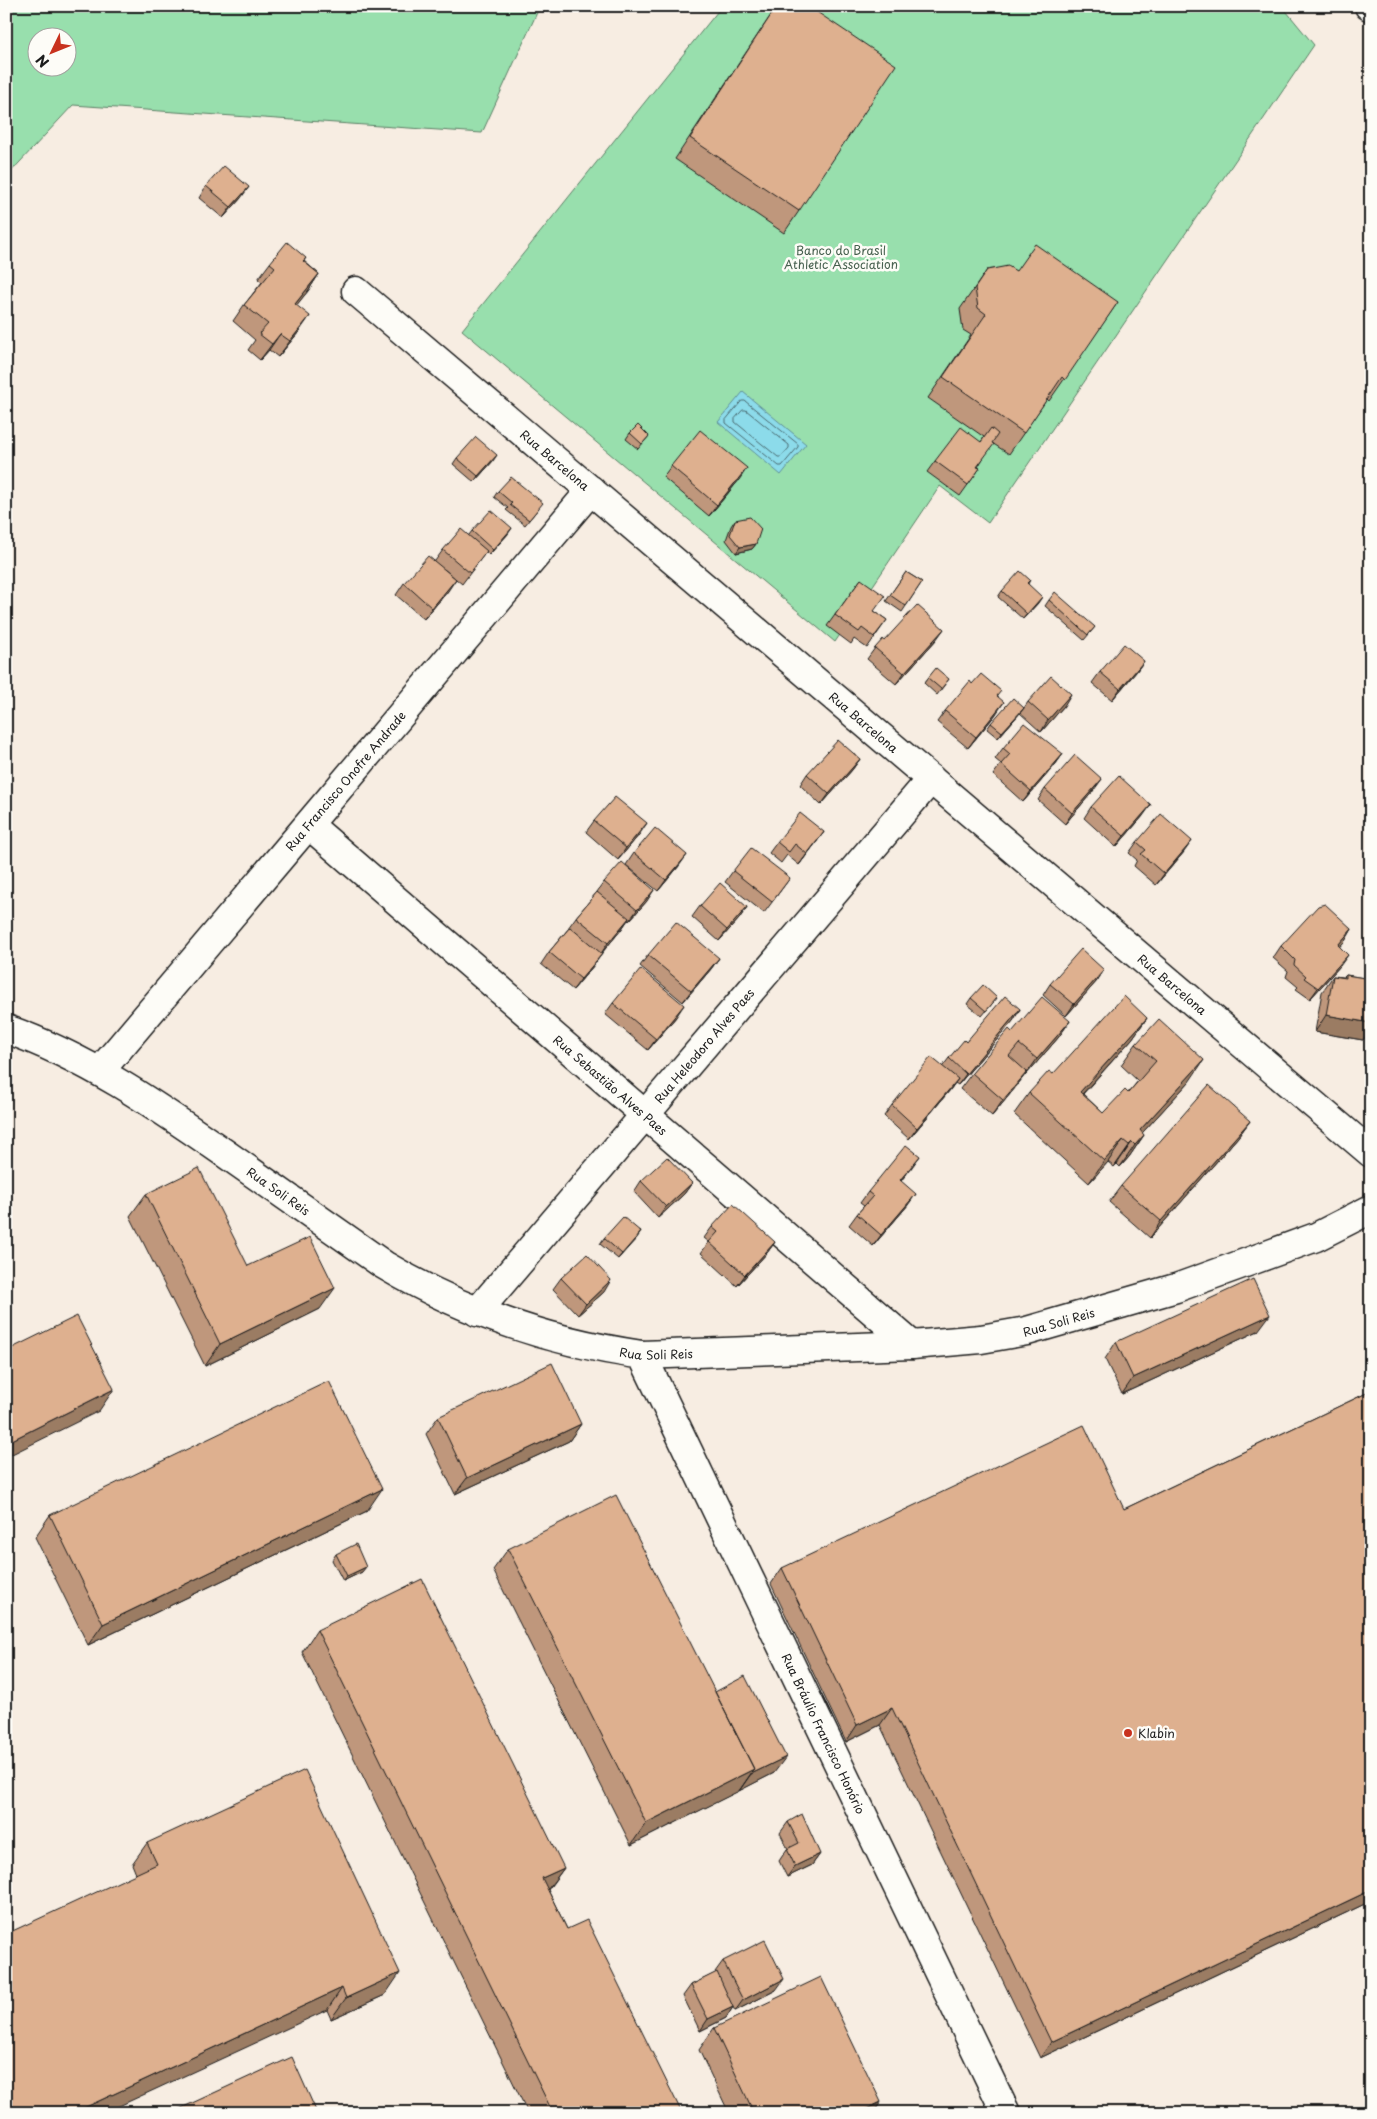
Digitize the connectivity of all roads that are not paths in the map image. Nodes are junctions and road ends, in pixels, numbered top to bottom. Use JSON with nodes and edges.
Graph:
{"nodes":[{"id":1,"x":356,"y":291,"type":"dead end"},
{"id":2,"x":591,"y":490,"type":"junction"},
{"id":3,"x":931,"y":780,"type":"junction"},
{"id":4,"x":309,"y":824,"type":"junction"},
{"id":5,"x":6,"y":1029,"type":"edge"},
{"id":6,"x":100,"y":1071,"type":"junction"},
{"id":7,"x":645,"y":1115,"type":"junction"},
{"id":8,"x":1371,"y":1153,"type":"edge"},
{"id":9,"x":1371,"y":1209,"type":"edge"},
{"id":10,"x":477,"y":1312,"type":"junction"},
{"id":11,"x":912,"y":1346,"type":"junction"},
{"id":12,"x":642,"y":1355,"type":"junction"},
{"id":13,"x":1006,"y":2113,"type":"edge"}],
"edges":[{"from":1,"to":2,"type":"street","name":"Rua Barcelona"},
{"from":2,"to":3,"type":"street","name":"Rua Barcelona"},
{"from":2,"to":4,"type":"street","name":"Rua Francisco Onofre Andrade"},
{"from":3,"to":7,"type":"street","name":"Rua Heleodoro Alves Paes"},
{"from":3,"to":8,"type":"street","name":"Rua Barcelona"},
{"from":4,"to":6,"type":"street","name":"Rua Francisco Onofre Andrade"},
{"from":4,"to":7,"type":"street","name":"Rua Sebastião Alves Paes"},
{"from":5,"to":6,"type":"street","name":"Rua Soli Reis"},
{"from":6,"to":10,"type":"street","name":"Rua Soli Reis"},
{"from":7,"to":10,"type":"street","name":"Rua Heleodoro Alves Paes"},
{"from":7,"to":11,"type":"street","name":"Rua Sebastião Alves Paes"},
{"from":9,"to":11,"type":"street","name":"Rua Soli Reis"},
{"from":10,"to":12,"type":"street","name":"Rua Soli Reis"},
{"from":11,"to":12,"type":"street","name":"Rua Soli Reis"},
{"from":12,"to":13,"type":"street","name":"Rua Bráulio Francisco Honório"}]}
